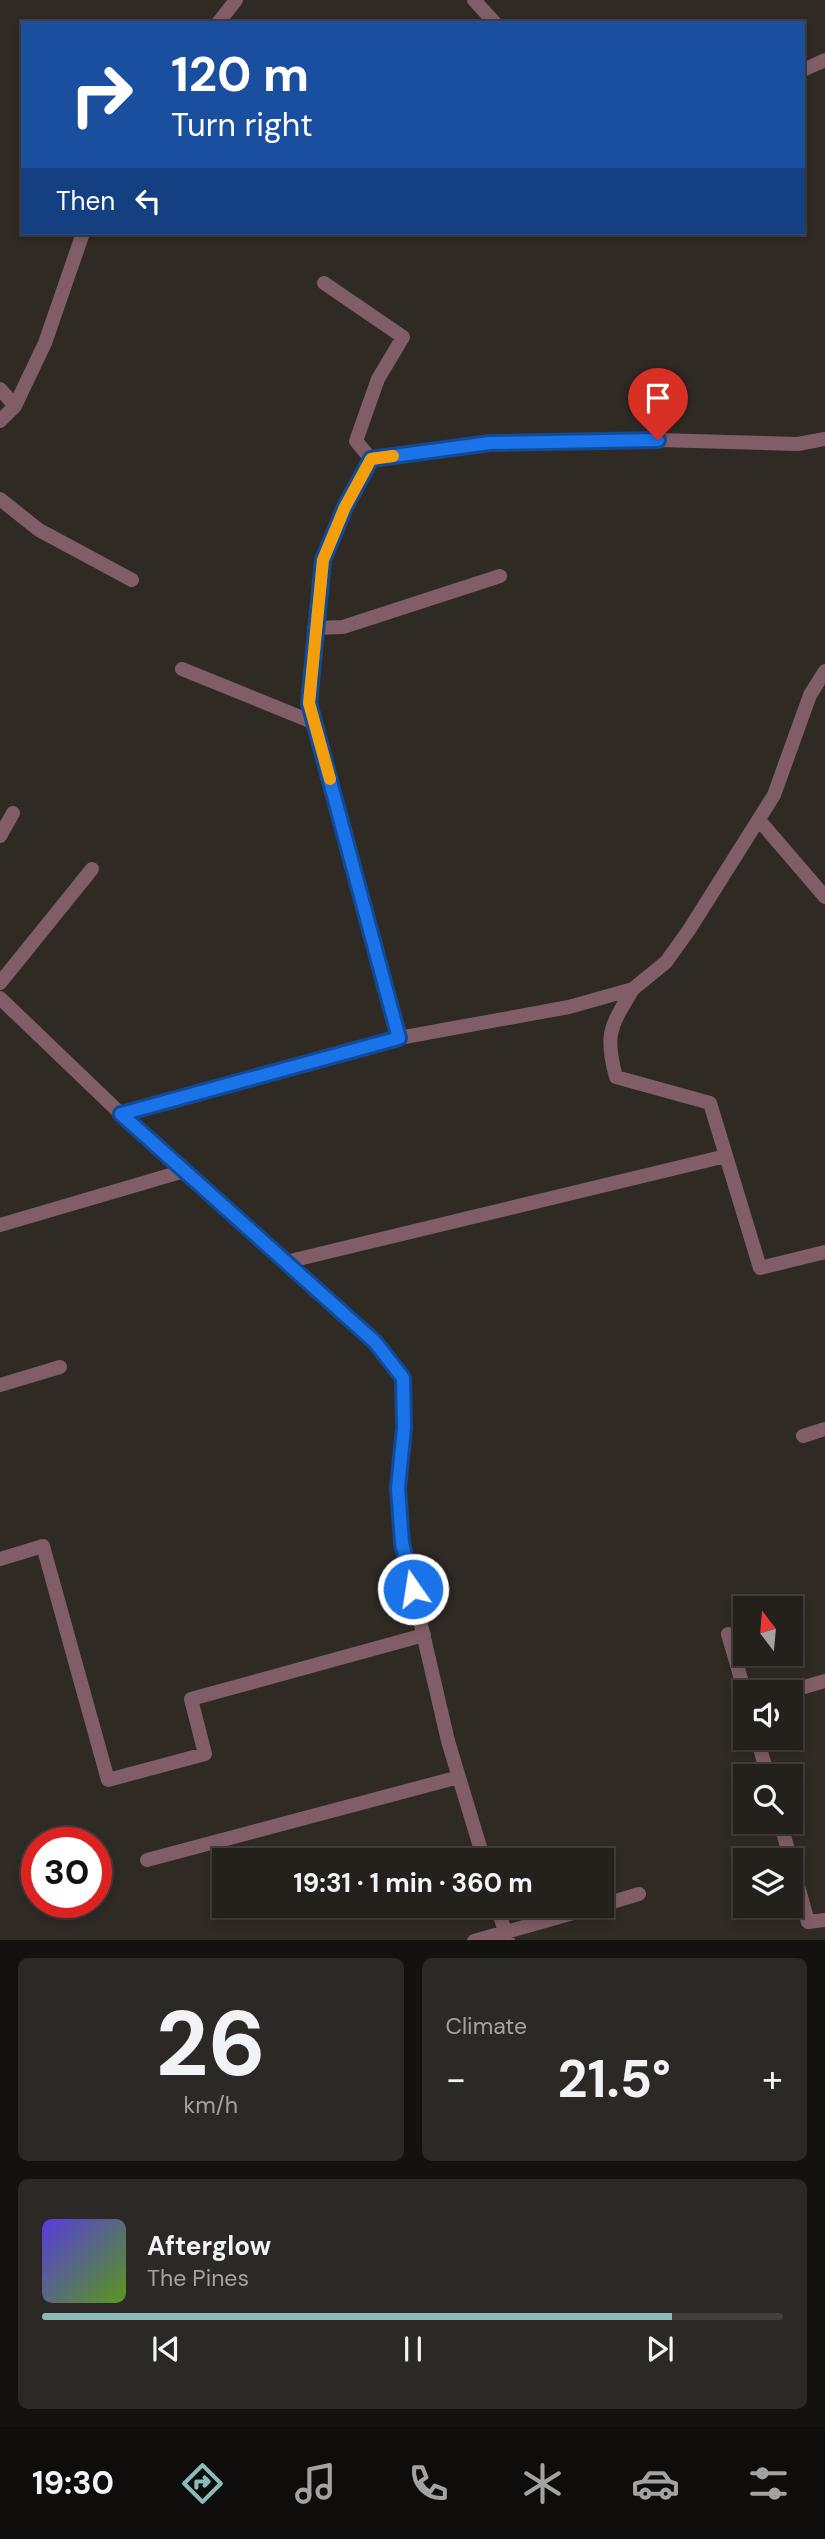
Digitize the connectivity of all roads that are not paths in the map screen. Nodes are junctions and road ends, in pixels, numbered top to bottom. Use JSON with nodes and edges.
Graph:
{"nodes":[{"id":1,"x":236,"y":0,"type":"edge"},
{"id":2,"x":474,"y":0,"type":"edge"},
{"id":3,"x":489,"y":20,"type":"edge"},
{"id":4,"x":220,"y":21,"type":"edge"},
{"id":5,"x":825,"y":60,"type":"edge"},
{"id":6,"x":805,"y":69,"type":"edge"},
{"id":7,"x":82,"y":235,"type":"edge"},
{"id":8,"x":324,"y":283,"type":"dead end"},
{"id":9,"x":0,"y":389,"type":"edge"},
{"id":10,"x":15,"y":407,"type":"junction"},
{"id":11,"x":0,"y":421,"type":"edge"},
{"id":12,"x":825,"y":439,"type":"edge"},
{"id":13,"x":371,"y":459,"type":"junction"},
{"id":14,"x":0,"y":499,"type":"edge"},
{"id":15,"x":500,"y":576,"type":"dead end"},
{"id":16,"x":132,"y":580,"type":"dead end"},
{"id":17,"x":314,"y":628,"type":"junction"},
{"id":18,"x":182,"y":669,"type":"dead end"},
{"id":19,"x":825,"y":671,"type":"edge"},
{"id":20,"x":315,"y":723,"type":"junction"},
{"id":21,"x":13,"y":813,"type":"dead end"},
{"id":22,"x":759,"y":820,"type":"junction"},
{"id":23,"x":0,"y":836,"type":"edge"},
{"id":24,"x":92,"y":869,"type":"dead end"},
{"id":25,"x":825,"y":897,"type":"edge"},
{"id":26,"x":0,"y":983,"type":"edge"},
{"id":27,"x":633,"y":989,"type":"junction"},
{"id":28,"x":0,"y":998,"type":"edge"},
{"id":29,"x":399,"y":1038,"type":"junction"},
{"id":30,"x":121,"y":1114,"type":"junction"},
{"id":31,"x":726,"y":1156,"type":"junction"},
{"id":32,"x":184,"y":1171,"type":"junction"},
{"id":33,"x":0,"y":1225,"type":"edge"},
{"id":34,"x":825,"y":1252,"type":"edge"},
{"id":35,"x":286,"y":1262,"type":"junction"},
{"id":36,"x":60,"y":1367,"type":"dead end"},
{"id":37,"x":0,"y":1385,"type":"edge"},
{"id":38,"x":825,"y":1429,"type":"edge"},
{"id":39,"x":803,"y":1436,"type":"dead end"},
{"id":40,"x":0,"y":1559,"type":"edge"},
{"id":41,"x":728,"y":1634,"type":"dead end"},
{"id":42,"x":424,"y":1635,"type":"junction"},
{"id":43,"x":741,"y":1680,"type":"edge"},
{"id":44,"x":825,"y":1681,"type":"edge"},
{"id":45,"x":803,"y":1687,"type":"edge"},
{"id":46,"x":459,"y":1777,"type":"junction"},
{"id":47,"x":480,"y":1848,"type":"edge"},
{"id":48,"x":147,"y":1860,"type":"dead end"},
{"id":49,"x":639,"y":1894,"type":"dead end"},
{"id":50,"x":614,"y":1901,"type":"edge"},
{"id":51,"x":803,"y":1904,"type":"edge"},
{"id":52,"x":501,"y":1918,"type":"edge"},
{"id":53,"x":561,"y":1918,"type":"edge"},
{"id":54,"x":825,"y":1920,"type":"edge"},
{"id":55,"x":506,"y":1936,"type":"edge"},
{"id":56,"x":480,"y":1940,"type":"edge"}],
"edges":[{"from":1,"to":4,"type":"street"},
{"from":2,"to":3,"type":"street"},
{"from":5,"to":6,"type":"street"},
{"from":7,"to":10,"type":"street"},
{"from":8,"to":13,"type":"street"},
{"from":9,"to":10,"type":"street"},
{"from":10,"to":11,"type":"street"},
{"from":12,"to":13,"type":"street"},
{"from":13,"to":17,"type":"street"},
{"from":14,"to":16,"type":"street"},
{"from":15,"to":17,"type":"street"},
{"from":17,"to":20,"type":"street"},
{"from":18,"to":20,"type":"street"},
{"from":19,"to":22,"type":"street"},
{"from":20,"to":29,"type":"street"},
{"from":21,"to":23,"type":"street"},
{"from":22,"to":25,"type":"street"},
{"from":22,"to":27,"type":"street"},
{"from":24,"to":26,"type":"street"},
{"from":27,"to":29,"type":"street"},
{"from":27,"to":31,"type":"street"},
{"from":28,"to":30,"type":"street"},
{"from":29,"to":30,"type":"street"},
{"from":30,"to":32,"type":"street"},
{"from":31,"to":34,"type":"street"},
{"from":31,"to":35,"type":"street"},
{"from":32,"to":33,"type":"street"},
{"from":32,"to":35,"type":"street"},
{"from":35,"to":42,"type":"street"},
{"from":36,"to":37,"type":"street"},
{"from":38,"to":39,"type":"street"},
{"from":40,"to":42,"type":"street"},
{"from":41,"to":43,"type":"street"},
{"from":42,"to":46,"type":"street"},
{"from":44,"to":45,"type":"street"},
{"from":46,"to":47,"type":"street"},
{"from":46,"to":48,"type":"street"},
{"from":49,"to":50,"type":"street"},
{"from":51,"to":54,"type":"street"},
{"from":52,"to":55,"type":"street"},
{"from":53,"to":55,"type":"street"},
{"from":55,"to":56,"type":"street"}]}
